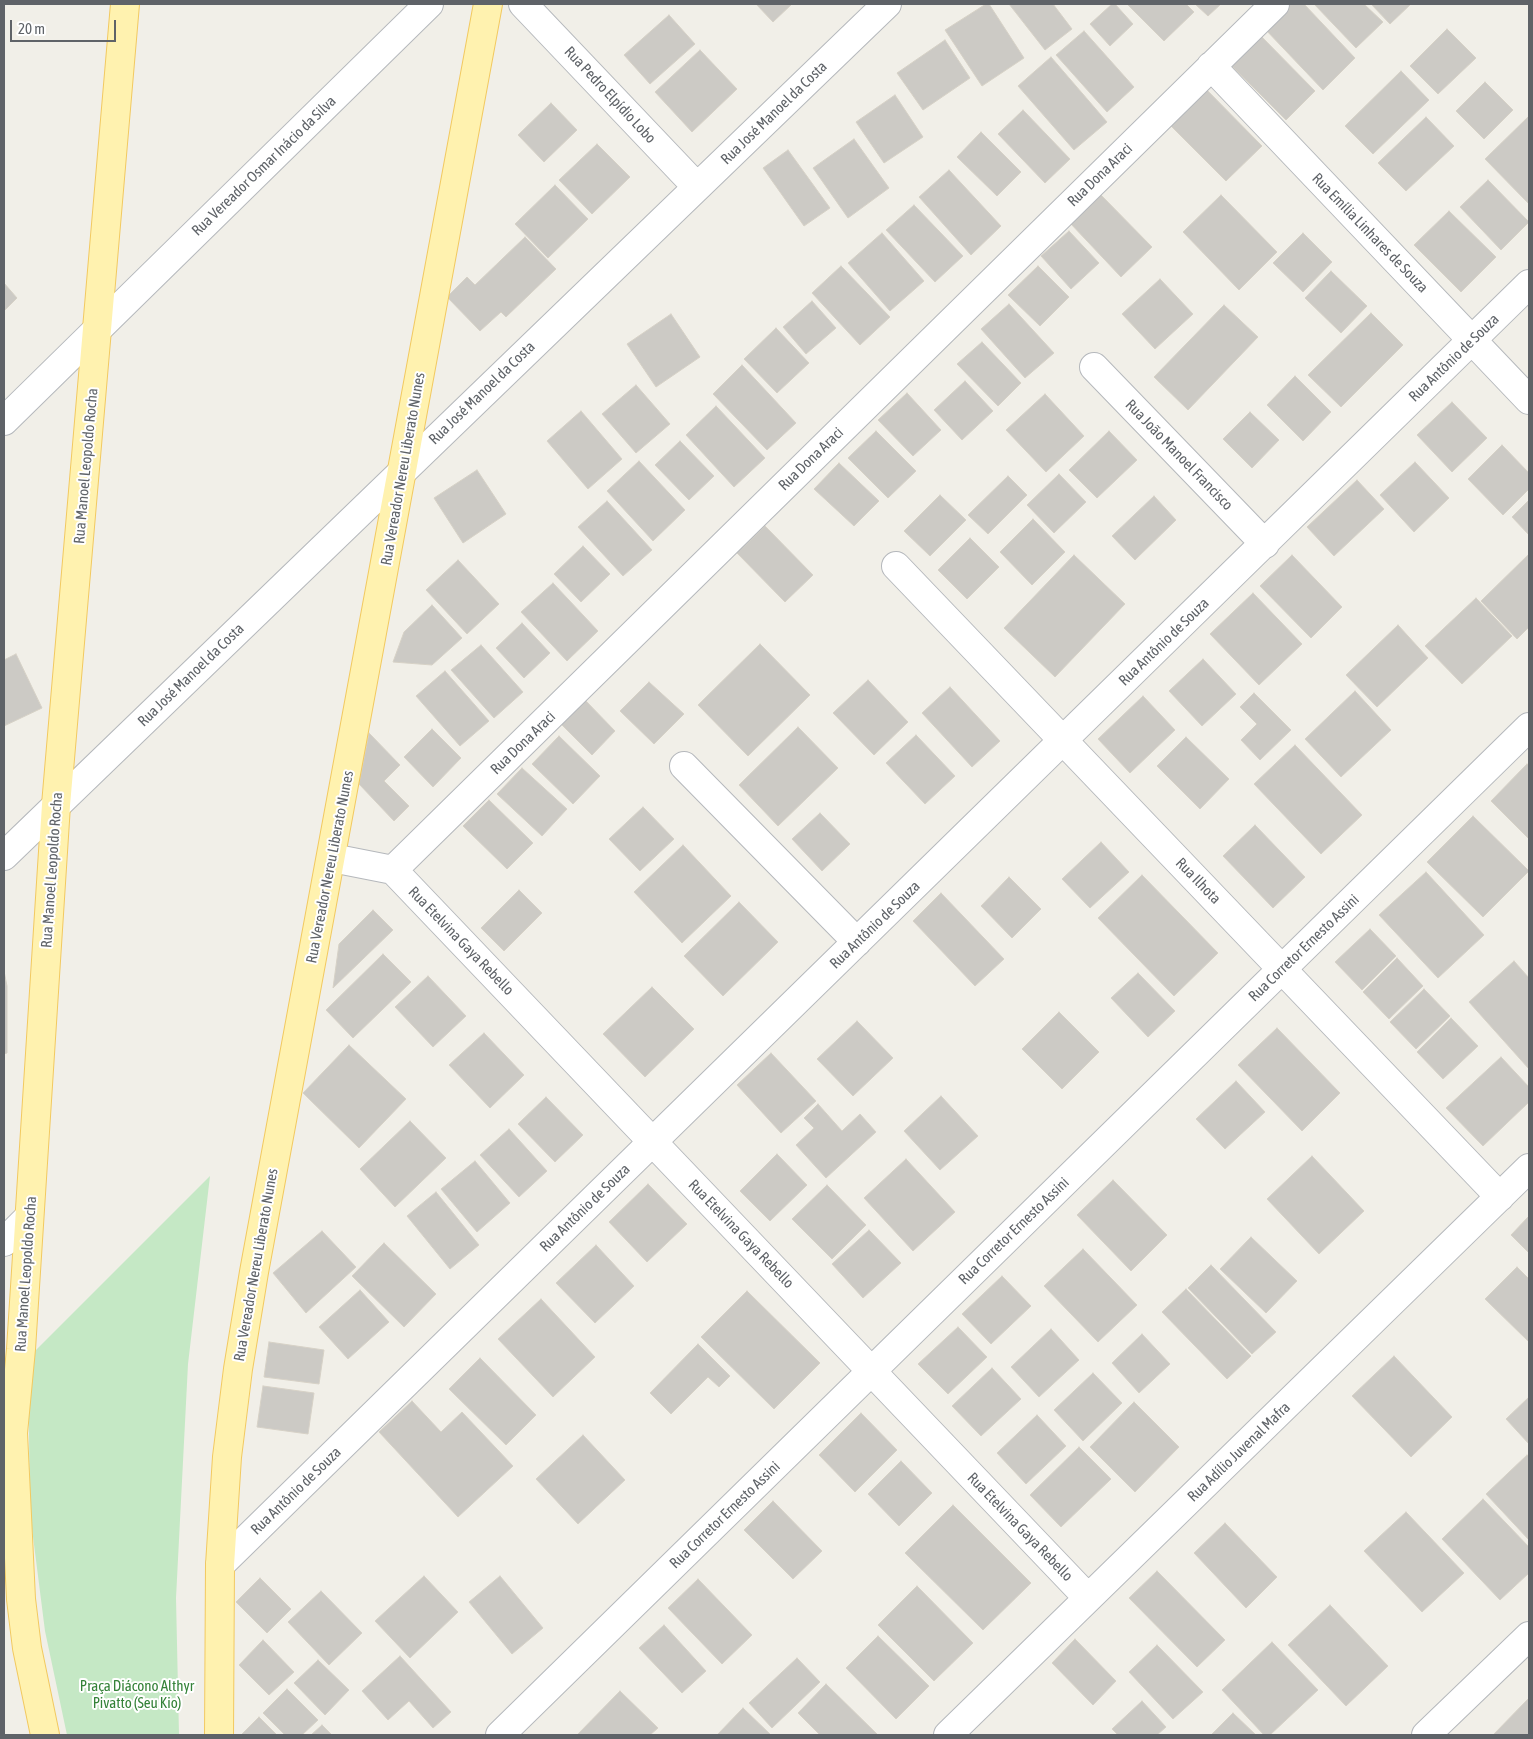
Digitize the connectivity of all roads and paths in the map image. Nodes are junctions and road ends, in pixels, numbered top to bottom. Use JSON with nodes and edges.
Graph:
{"nodes":[{"id":1,"x":126,"y":4,"type":"edge"},
{"id":2,"x":429,"y":4,"type":"edge"},
{"id":3,"x":488,"y":4,"type":"edge"},
{"id":4,"x":523,"y":4,"type":"edge"},
{"id":5,"x":887,"y":4,"type":"edge"},
{"id":6,"x":1275,"y":4,"type":"edge"},
{"id":7,"x":1211,"y":66,"type":"junction"},
{"id":8,"x":697,"y":186,"type":"junction"},
{"id":9,"x":1529,"y":284,"type":"edge"},
{"id":10,"x":98,"y":328,"type":"junction"},
{"id":11,"x":1472,"y":340,"type":"junction"},
{"id":12,"x":1094,"y":367,"type":"dead end"},
{"id":13,"x":1529,"y":400,"type":"edge"},
{"id":14,"x":4,"y":421,"type":"edge"},
{"id":15,"x":403,"y":469,"type":"junction"},
{"id":16,"x":1265,"y":544,"type":"junction"},
{"id":17,"x":896,"y":566,"type":"dead end"},
{"id":18,"x":1529,"y":727,"type":"edge"},
{"id":19,"x":1063,"y":741,"type":"junction"},
{"id":20,"x":684,"y":766,"type":"dead end"},
{"id":21,"x":56,"y":805,"type":"junction"},
{"id":22,"x":4,"y":856,"type":"edge"},
{"id":23,"x":332,"y":858,"type":"junction"},
{"id":24,"x":393,"y":870,"type":"junction"},
{"id":25,"x":858,"y":942,"type":"junction"},
{"id":26,"x":1282,"y":969,"type":"junction"},
{"id":27,"x":653,"y":1142,"type":"junction"},
{"id":28,"x":1529,"y":1168,"type":"edge"},
{"id":29,"x":1500,"y":1197,"type":"junction"},
{"id":30,"x":29,"y":1217,"type":"junction"},
{"id":31,"x":4,"y":1242,"type":"edge"},
{"id":32,"x":871,"y":1371,"type":"junction"},
{"id":33,"x":220,"y":1565,"type":"junction"},
{"id":34,"x":1088,"y":1598,"type":"junction"},
{"id":35,"x":1529,"y":1636,"type":"edge"},
{"id":36,"x":45,"y":1735,"type":"edge"},
{"id":37,"x":220,"y":1735,"type":"edge"},
{"id":38,"x":500,"y":1735,"type":"edge"},
{"id":39,"x":948,"y":1735,"type":"edge"},
{"id":40,"x":1426,"y":1735,"type":"edge"}],
"edges":[{"from":1,"to":10,"type":"main road","name":"Rua Manoel Leopoldo Rocha"},
{"from":2,"to":10,"type":"street","name":"Rua Vereador Osmar Inácio da Silva"},
{"from":3,"to":15,"type":"main road","name":"Rua Vereador Nereu Liberato Nunes"},
{"from":4,"to":8,"type":"street","name":"Rua Pedro Elpídio Lobo"},
{"from":5,"to":8,"type":"street","name":"Rua José Manoel da Costa"},
{"from":6,"to":7,"type":"street","name":"Rua Dona Araci"},
{"from":7,"to":11,"type":"street","name":"Rua Emília Linhares de Souza"},
{"from":7,"to":24,"type":"street","name":"Rua Dona Araci"},
{"from":8,"to":15,"type":"street","name":"Rua José Manoel da Costa"},
{"from":9,"to":11,"type":"street","name":"Rua Antônio de Souza"},
{"from":10,"to":14,"type":"street","name":"Rua Vereador Osmar Inácio da Silva"},
{"from":10,"to":21,"type":"main road","name":"Rua Manoel Leopoldo Rocha"},
{"from":11,"to":13,"type":"street","name":"Rua Emília Linhares de Souza"},
{"from":11,"to":16,"type":"street","name":"Rua Antônio de Souza"},
{"from":12,"to":16,"type":"street","name":"Rua João Manoel Francisco"},
{"from":15,"to":21,"type":"street","name":"Rua José Manoel da Costa"},
{"from":15,"to":23,"type":"main road","name":"Rua Vereador Nereu Liberato Nunes"},
{"from":16,"to":19,"type":"street","name":"Rua Antônio de Souza"},
{"from":17,"to":19,"type":"street","name":"Rua Ilhota"},
{"from":18,"to":26,"type":"street","name":"Rua Corretor Ernesto Assini"},
{"from":19,"to":25,"type":"street","name":"Rua Antônio de Souza"},
{"from":19,"to":26,"type":"street","name":"Rua Ilhota"},
{"from":20,"to":25,"type":"street"},
{"from":21,"to":22,"type":"street","name":"Rua José Manoel da Costa"},
{"from":21,"to":30,"type":"main road","name":"Rua Manoel Leopoldo Rocha"},
{"from":23,"to":24,"type":"street"},
{"from":23,"to":33,"type":"main road","name":"Rua Vereador Nereu Liberato Nunes"},
{"from":24,"to":27,"type":"street","name":"Rua Etelvina Gaya Rebello"},
{"from":25,"to":27,"type":"street","name":"Rua Antônio de Souza"},
{"from":26,"to":29,"type":"street","name":"Rua Ilhota"},
{"from":26,"to":32,"type":"street","name":"Rua Corretor Ernesto Assini"},
{"from":27,"to":32,"type":"street","name":"Rua Etelvina Gaya Rebello"},
{"from":27,"to":33,"type":"street","name":"Rua Antônio de Souza"},
{"from":28,"to":29,"type":"street","name":"Rua Adílio Juvenal Mafra"},
{"from":29,"to":34,"type":"street","name":"Rua Adílio Juvenal Mafra"},
{"from":30,"to":31,"type":"street"},
{"from":30,"to":36,"type":"main road","name":"Rua Manoel Leopoldo Rocha"},
{"from":32,"to":34,"type":"street","name":"Rua Etelvina Gaya Rebello"},
{"from":32,"to":38,"type":"street","name":"Rua Corretor Ernesto Assini"},
{"from":33,"to":37,"type":"main road","name":"Rua Vereador Nereu Liberato Nunes"},
{"from":34,"to":39,"type":"street","name":"Rua Adílio Juvenal Mafra"},
{"from":35,"to":40,"type":"street"}]}
